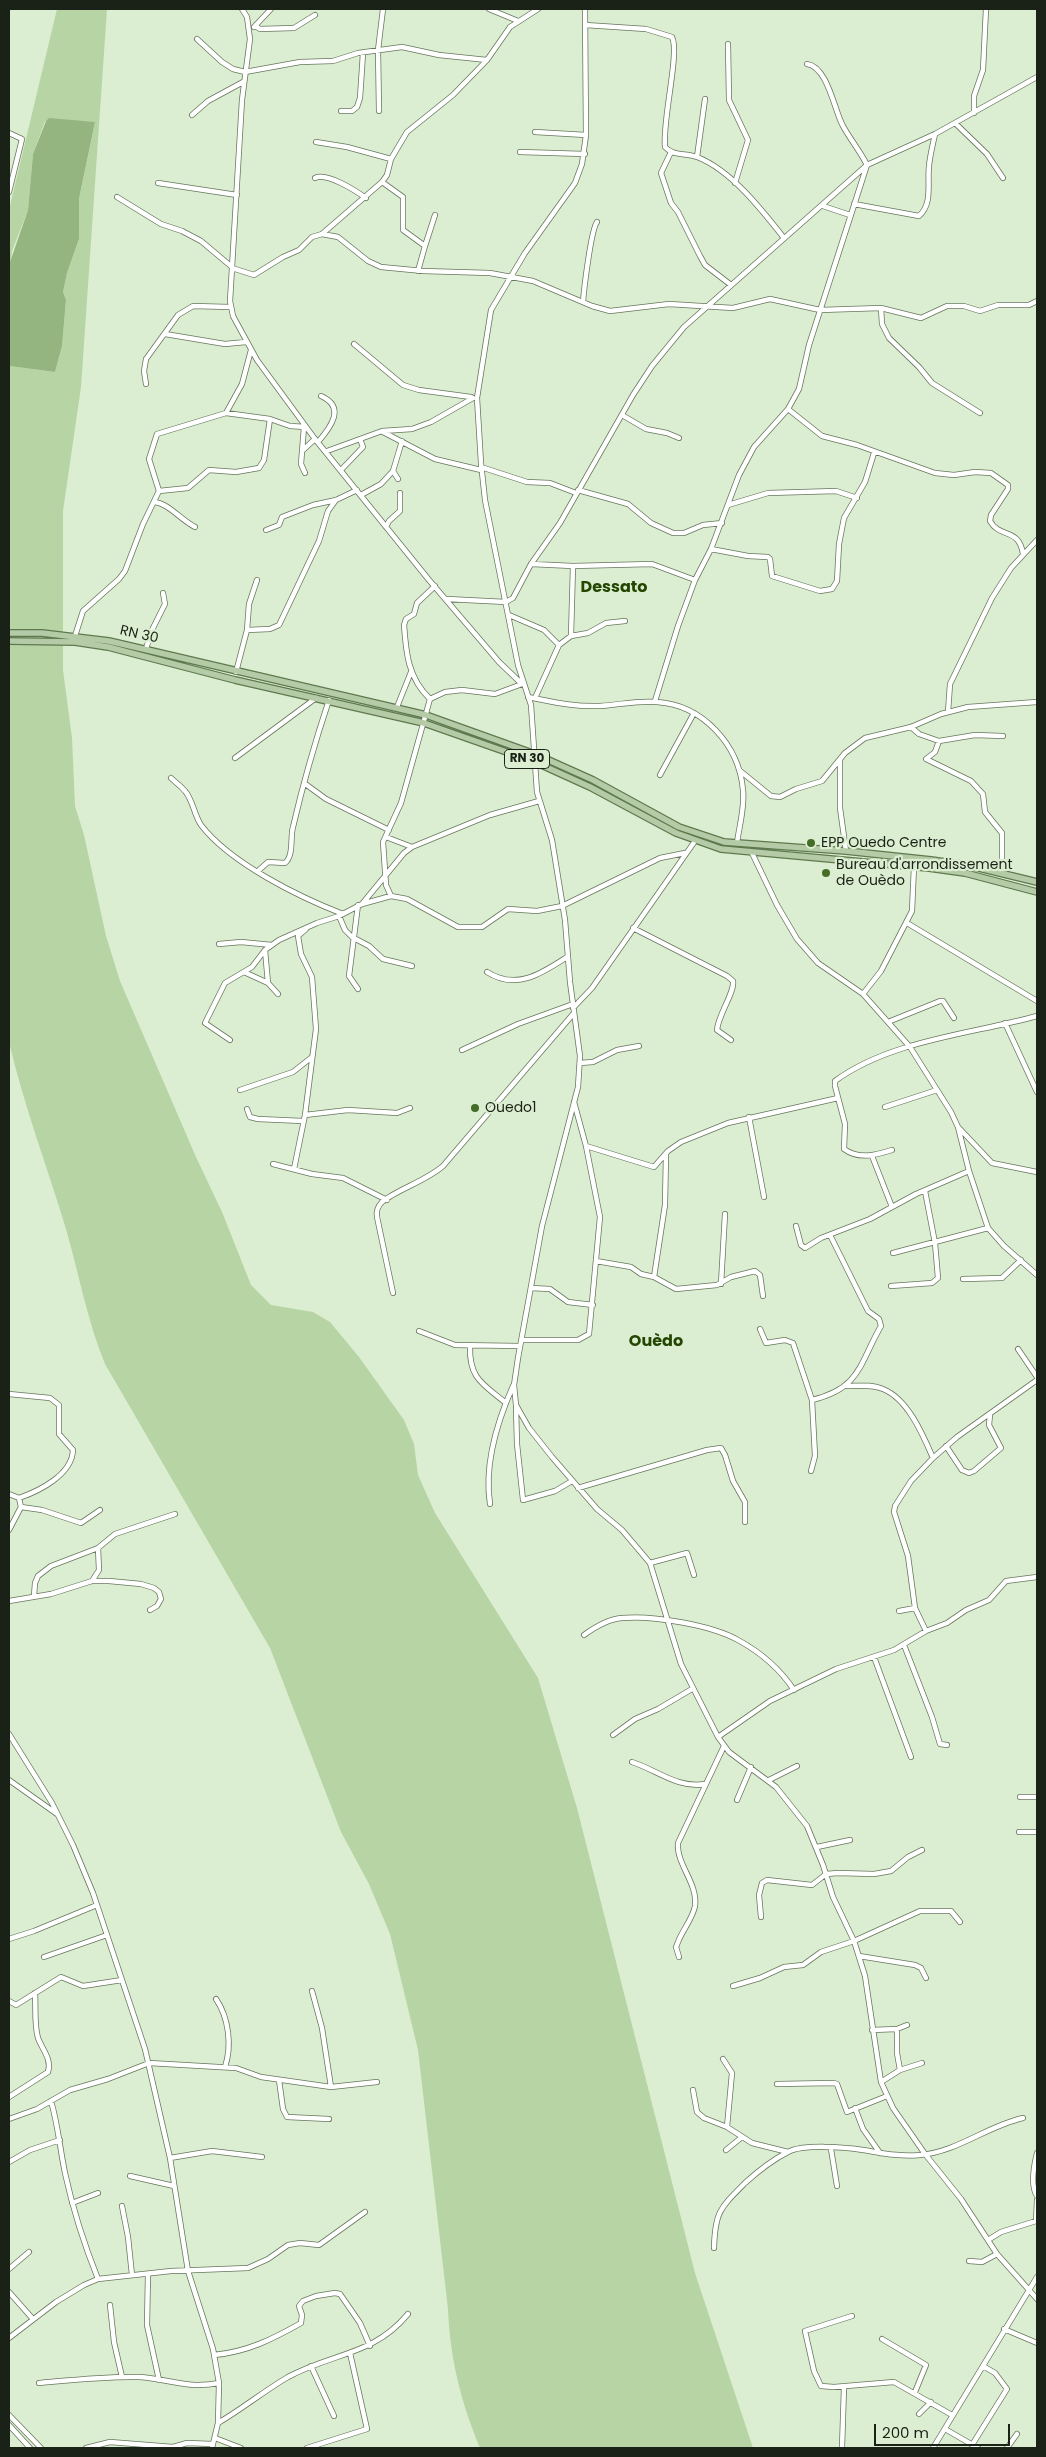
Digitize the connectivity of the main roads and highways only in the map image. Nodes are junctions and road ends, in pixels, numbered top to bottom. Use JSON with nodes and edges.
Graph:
{"nodes":[{"id":1,"x":9,"y":633,"type":"edge"},
{"id":2,"x":9,"y":641,"type":"edge"},
{"id":3,"x":1037,"y":882,"type":"edge"},
{"id":4,"x":1037,"y":892,"type":"edge"}],
"edges":[{"from":1,"to":3,"type":"main road","name":"RN 30","number":"RN 30"},
{"from":2,"to":4,"type":"main road","number":"RN 30"}]}
